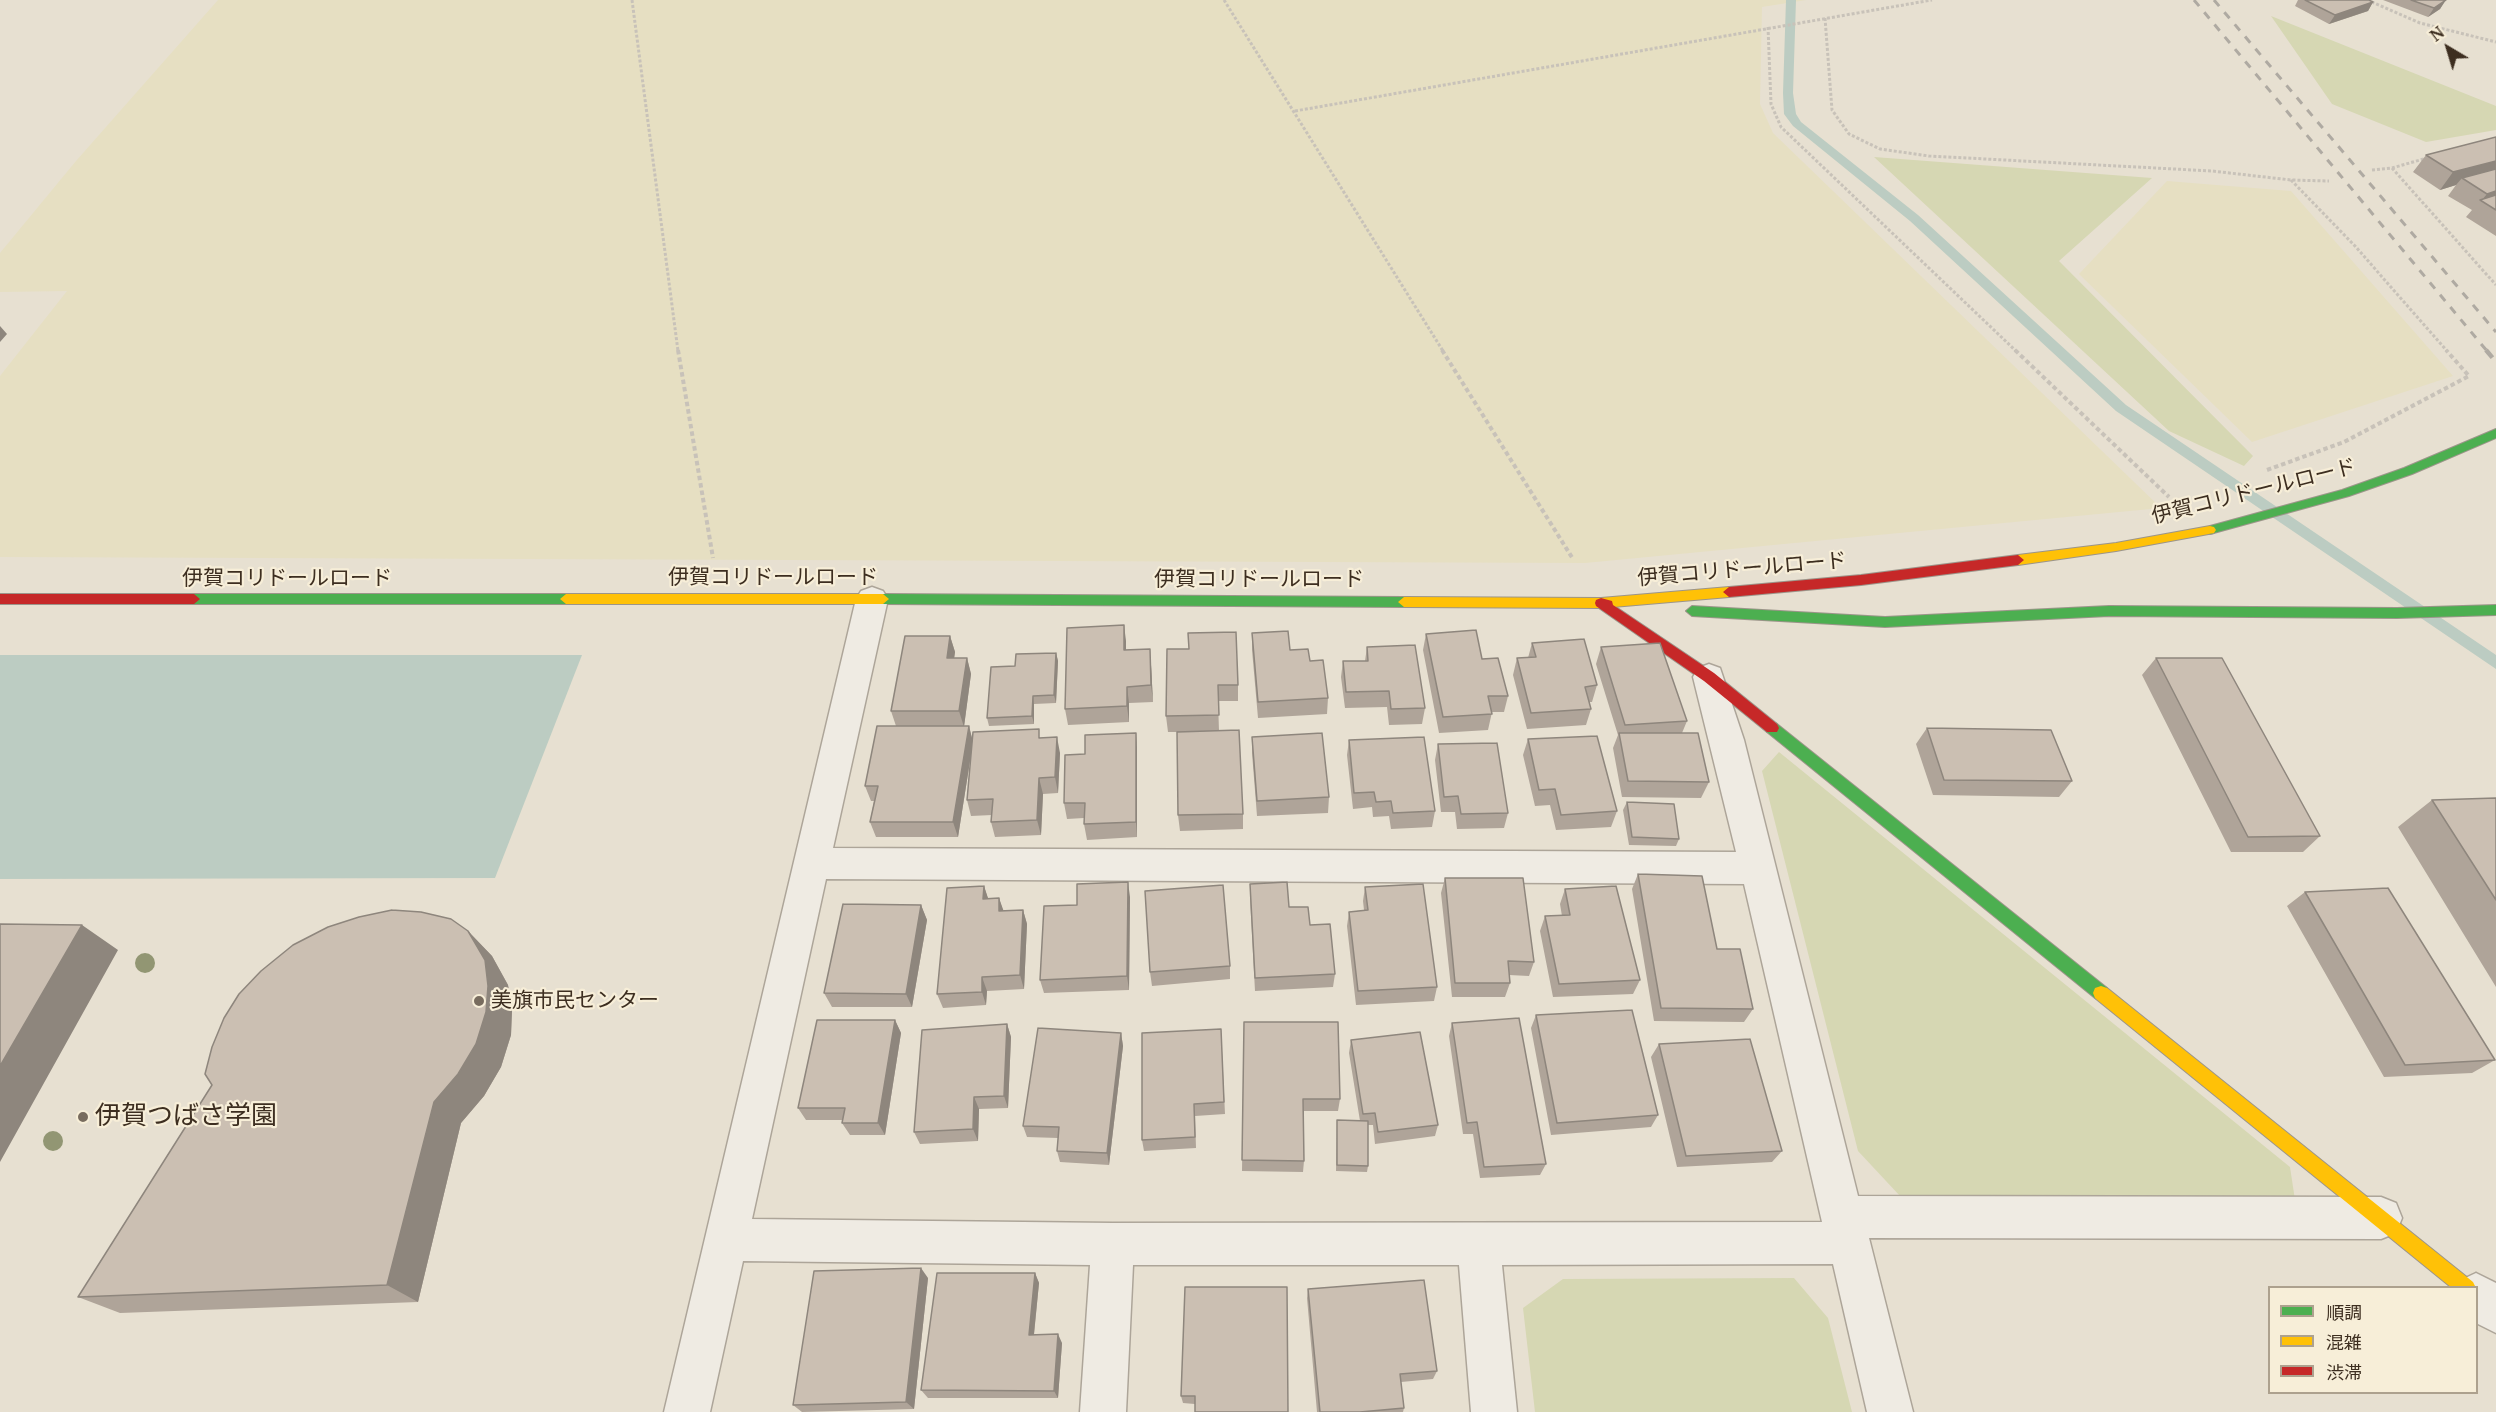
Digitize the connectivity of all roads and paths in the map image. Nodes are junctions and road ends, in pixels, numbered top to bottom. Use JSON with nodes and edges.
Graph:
{"nodes":[{"id":1,"x":632,"y":0,"type":"edge"},
{"id":2,"x":1224,"y":0,"type":"edge"},
{"id":3,"x":1932,"y":0,"type":"edge"},
{"id":4,"x":2367,"y":0,"type":"edge"},
{"id":5,"x":1825,"y":18,"type":"junction"},
{"id":6,"x":1768,"y":27,"type":"junction"},
{"id":7,"x":2496,"y":42,"type":"edge"},
{"id":8,"x":1295,"y":111,"type":"junction"},
{"id":9,"x":2435,"y":156,"type":"edge"},
{"id":10,"x":2392,"y":168,"type":"junction"},
{"id":11,"x":2372,"y":170,"type":"dead end"},
{"id":12,"x":2291,"y":180,"type":"junction"},
{"id":13,"x":2329,"y":181,"type":"dead end"},
{"id":14,"x":2496,"y":285,"type":"edge"},
{"id":15,"x":2496,"y":433,"type":"edge"},
{"id":16,"x":2263,"y":471,"type":"dead end"},
{"id":17,"x":2205,"y":531,"type":"junction"},
{"id":18,"x":0,"y":599,"type":"edge"},
{"id":19,"x":872,"y":599,"type":"junction"},
{"id":20,"x":720,"y":600,"type":"junction"},
{"id":21,"x":1601,"y":603,"type":"junction"},
{"id":22,"x":2496,"y":610,"type":"edge"},
{"id":23,"x":1709,"y":676,"type":"junction"},
{"id":24,"x":812,"y":863,"type":"junction"},
{"id":25,"x":1756,"y":868,"type":"junction"},
{"id":26,"x":2381,"y":1218,"type":"junction"},
{"id":27,"x":1844,"y":1230,"type":"junction"},
{"id":28,"x":725,"y":1240,"type":"junction"},
{"id":29,"x":1478,"y":1243,"type":"junction"},
{"id":30,"x":1113,"y":1244,"type":"junction"},
{"id":31,"x":2466,"y":1286,"type":"edge"},
{"id":32,"x":2478,"y":1297,"type":"edge"},
{"id":33,"x":2496,"y":1311,"type":"edge"},
{"id":34,"x":687,"y":1412,"type":"edge"},
{"id":35,"x":1103,"y":1412,"type":"edge"},
{"id":36,"x":1494,"y":1412,"type":"edge"},
{"id":37,"x":1890,"y":1412,"type":"edge"}],
"edges":[{"from":1,"to":20,"type":"path"},
{"from":2,"to":8,"type":"path"},
{"from":3,"to":5,"type":"path"},
{"from":4,"to":7,"type":"path"},
{"from":5,"to":6,"type":"path"},
{"from":5,"to":12,"type":"path"},
{"from":6,"to":8,"type":"path"},
{"from":6,"to":17,"type":"path"},
{"from":8,"to":21,"type":"path"},
{"from":9,"to":10,"type":"path"},
{"from":10,"to":11,"type":"path"},
{"from":10,"to":14,"type":"path"},
{"from":12,"to":13,"type":"path"},
{"from":12,"to":16,"type":"path"},
{"from":15,"to":17,"type":"street","name":"伊賀コリドールロード"},
{"from":17,"to":21,"type":"street","name":"伊賀コリドールロード"},
{"from":18,"to":20,"type":"street","name":"伊賀コリドールロード"},
{"from":19,"to":20,"type":"street","name":"伊賀コリドールロード"},
{"from":19,"to":21,"type":"street","name":"伊賀コリドールロード"},
{"from":19,"to":24,"type":"street"},
{"from":21,"to":22,"type":"street"},
{"from":21,"to":23,"type":"street"},
{"from":23,"to":25,"type":"street"},
{"from":23,"to":26,"type":"street"},
{"from":24,"to":25,"type":"street"},
{"from":24,"to":28,"type":"street"},
{"from":25,"to":27,"type":"street"},
{"from":26,"to":27,"type":"street"},
{"from":26,"to":31,"type":"street"},
{"from":27,"to":29,"type":"street"},
{"from":27,"to":37,"type":"street"},
{"from":28,"to":30,"type":"street"},
{"from":28,"to":34,"type":"street"},
{"from":29,"to":30,"type":"street"},
{"from":29,"to":36,"type":"street"},
{"from":30,"to":35,"type":"street"},
{"from":32,"to":33,"type":"street"}]}
